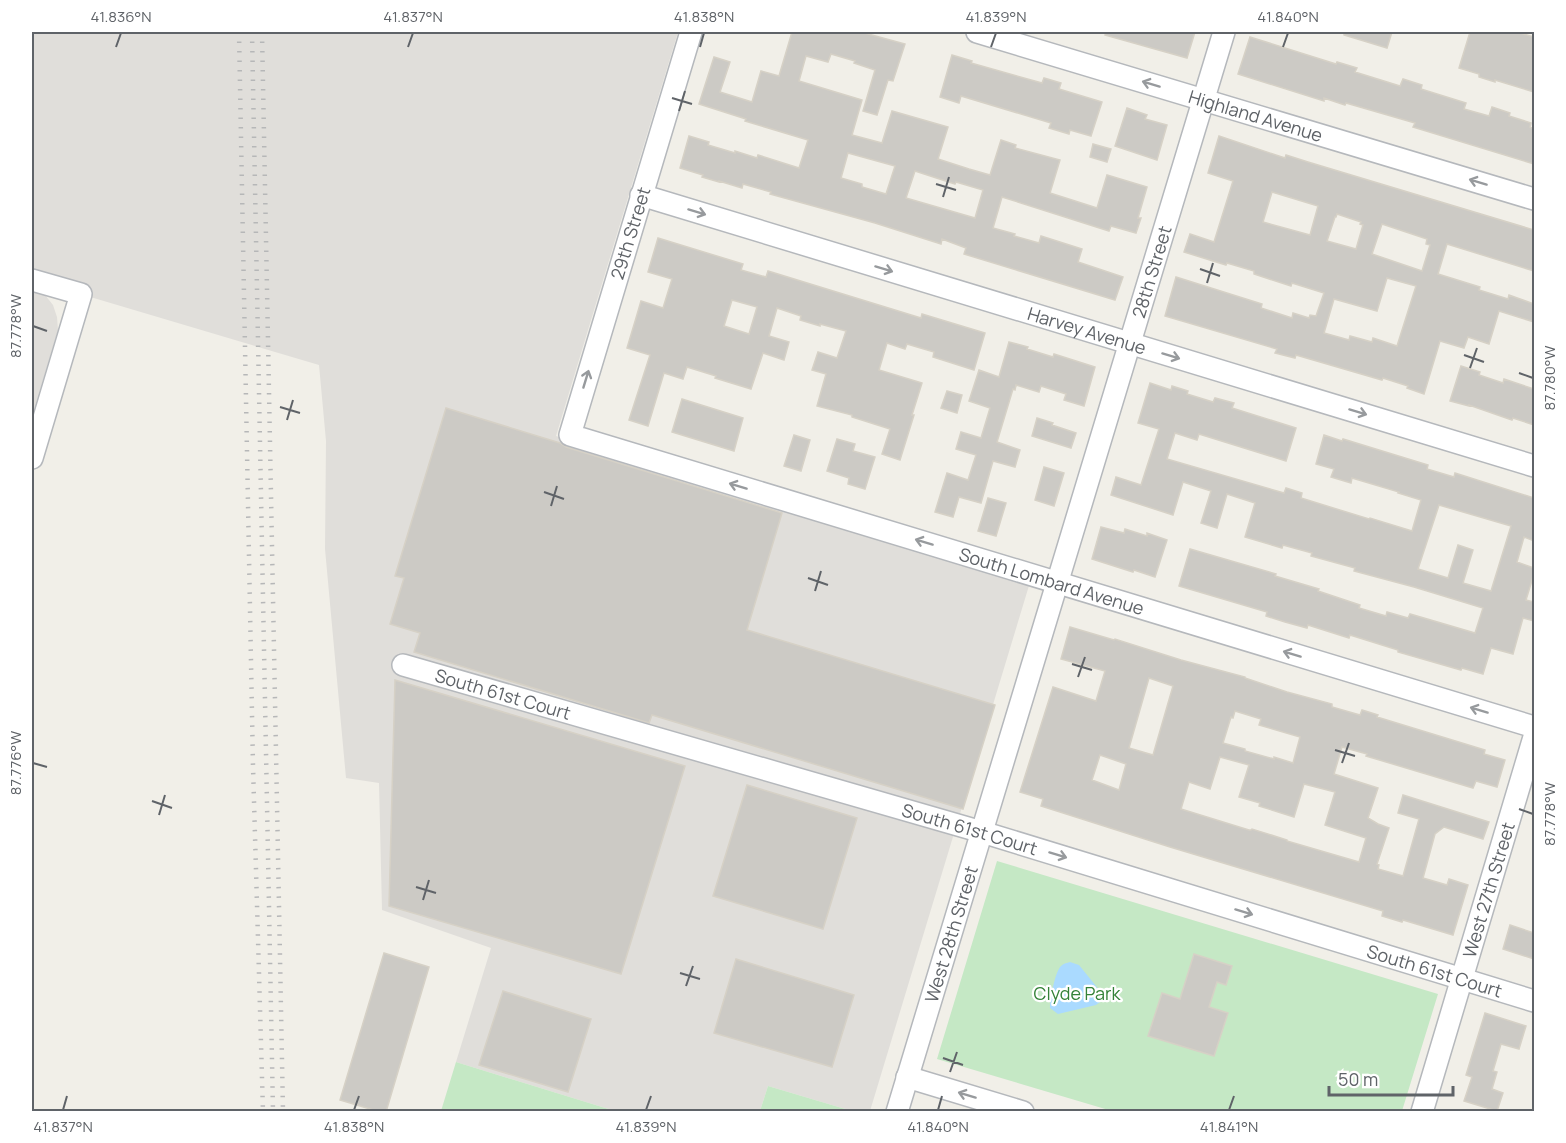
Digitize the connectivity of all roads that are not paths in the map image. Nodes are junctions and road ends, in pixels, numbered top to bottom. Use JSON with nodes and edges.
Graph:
{"nodes":[{"id":1,"x":691,"y":32,"type":"edge"},
{"id":2,"x":977,"y":32,"type":"edge"},
{"id":3,"x":1224,"y":32,"type":"edge"},
{"id":4,"x":1204,"y":100,"type":"junction"},
{"id":5,"x":641,"y":195,"type":"junction"},
{"id":6,"x":1534,"y":199,"type":"edge"},
{"id":7,"x":32,"y":280,"type":"edge"},
{"id":8,"x":1130,"y":344,"type":"junction"},
{"id":9,"x":570,"y":435,"type":"joint"},
{"id":10,"x":32,"y":458,"type":"edge"},
{"id":11,"x":1534,"y":466,"type":"edge"},
{"id":12,"x":1058,"y":583,"type":"junction"},
{"id":13,"x":403,"y":665,"type":"dead end"},
{"id":14,"x":1534,"y":727,"type":"edge"},
{"id":15,"x":1534,"y":737,"type":"edge"},
{"id":16,"x":982,"y":831,"type":"junction"},
{"id":17,"x":1462,"y":979,"type":"junction"},
{"id":18,"x":1534,"y":1001,"type":"edge"},
{"id":19,"x":907,"y":1077,"type":"junction"},
{"id":20,"x":897,"y":1112,"type":"edge"},
{"id":21,"x":1023,"y":1112,"type":"edge"},
{"id":22,"x":1422,"y":1112,"type":"edge"}],
"edges":[{"from":1,"to":5,"type":"street","name":"29th Street"},
{"from":4,"to":2,"type":"street","name":"Highland Avenue","one_way":true},
{"from":3,"to":4,"type":"street","name":"28th Street"},
{"from":6,"to":4,"type":"street","name":"Highland Avenue","one_way":true},
{"from":4,"to":8,"type":"street","name":"28th Street"},
{"from":5,"to":8,"type":"street","name":"Harvey Avenue","one_way":true},
{"from":9,"to":5,"type":"street","name":"29th Street","one_way":true},
{"from":7,"to":10,"type":"street"},
{"from":8,"to":11,"type":"street","name":"Harvey Avenue","one_way":true},
{"from":8,"to":12,"type":"street","name":"28th Street"},
{"from":12,"to":9,"type":"street","name":"South Lombard Avenue","one_way":true},
{"from":14,"to":12,"type":"street","name":"South Lombard Avenue","one_way":true},
{"from":12,"to":16,"type":"street","name":"West 28th Street"},
{"from":13,"to":16,"type":"street","name":"South 61st Court"},
{"from":15,"to":17,"type":"street","name":"West 27th Street"},
{"from":16,"to":17,"type":"street","name":"South 61st Court","one_way":true},
{"from":16,"to":19,"type":"street","name":"West 28th Street"},
{"from":17,"to":18,"type":"street","name":"South 61st Court"},
{"from":17,"to":22,"type":"street","name":"West 27th Street"},
{"from":19,"to":20,"type":"street","name":"West 28th Street"},
{"from":21,"to":19,"type":"street","one_way":true}]}
